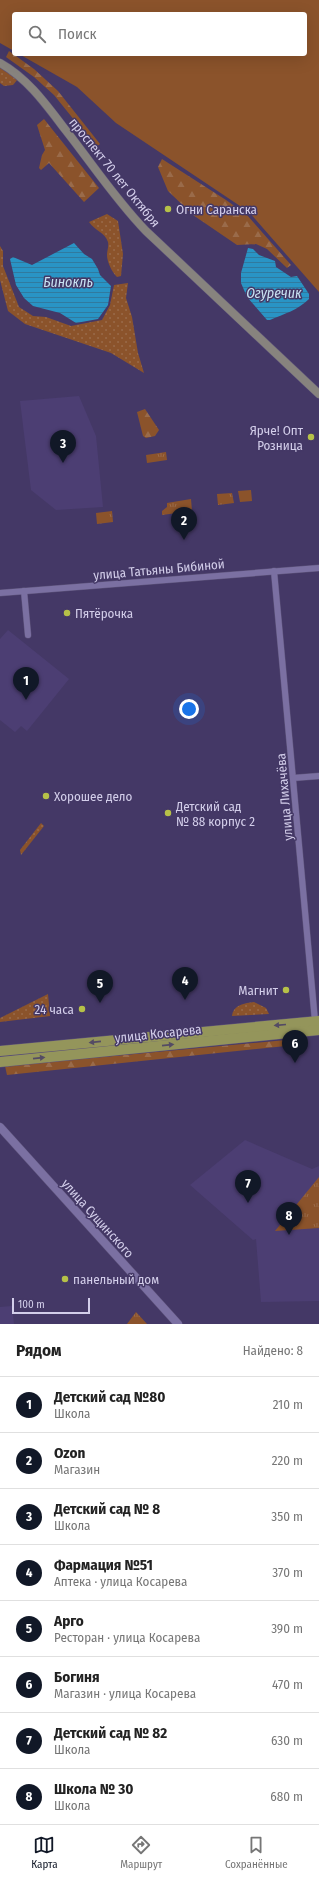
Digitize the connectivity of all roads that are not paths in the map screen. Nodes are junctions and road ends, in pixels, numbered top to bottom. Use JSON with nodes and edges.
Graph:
{"nodes":[{"id":1,"x":0,"y":63,"type":"edge"},
{"id":2,"x":319,"y":394,"type":"edge"},
{"id":3,"x":319,"y":568,"type":"edge"},
{"id":4,"x":274,"y":571,"type":"junction"},
{"id":5,"x":24,"y":591,"type":"junction"},
{"id":6,"x":0,"y":593,"type":"edge"},
{"id":7,"x":28,"y":635,"type":"dead end"},
{"id":8,"x":319,"y":776,"type":"edge"},
{"id":9,"x":293,"y":778,"type":"junction"},
{"id":10,"x":317,"y":1026,"type":"edge"},
{"id":11,"x":0,"y":1051,"type":"edge"},
{"id":12,"x":0,"y":1062,"type":"edge"},
{"id":13,"x":0,"y":1127,"type":"edge"},
{"id":14,"x":178,"y":1324,"type":"edge"}],
"edges":[{"from":1,"to":2,"type":"main road","name":"проспект 70 лет Октября"},
{"from":3,"to":4,"type":"street","name":"улица Татьяны Бибиной"},
{"from":4,"to":5,"type":"street","name":"улица Татьяны Бибиной"},
{"from":4,"to":9,"type":"street","name":"улица Лихачёва"},
{"from":5,"to":6,"type":"street","name":"улица Татьяны Бибиной"},
{"from":5,"to":7,"type":"street"},
{"from":8,"to":9,"type":"street"},
{"from":9,"to":10,"type":"street","name":"улица Лихачёва"},
{"from":10,"to":11,"type":"main road","name":"улица Косарева","one_way":true},
{"from":12,"to":10,"type":"main road","name":"улица Косарева","one_way":true},
{"from":13,"to":14,"type":"street","name":"улица Сущинского"}]}
